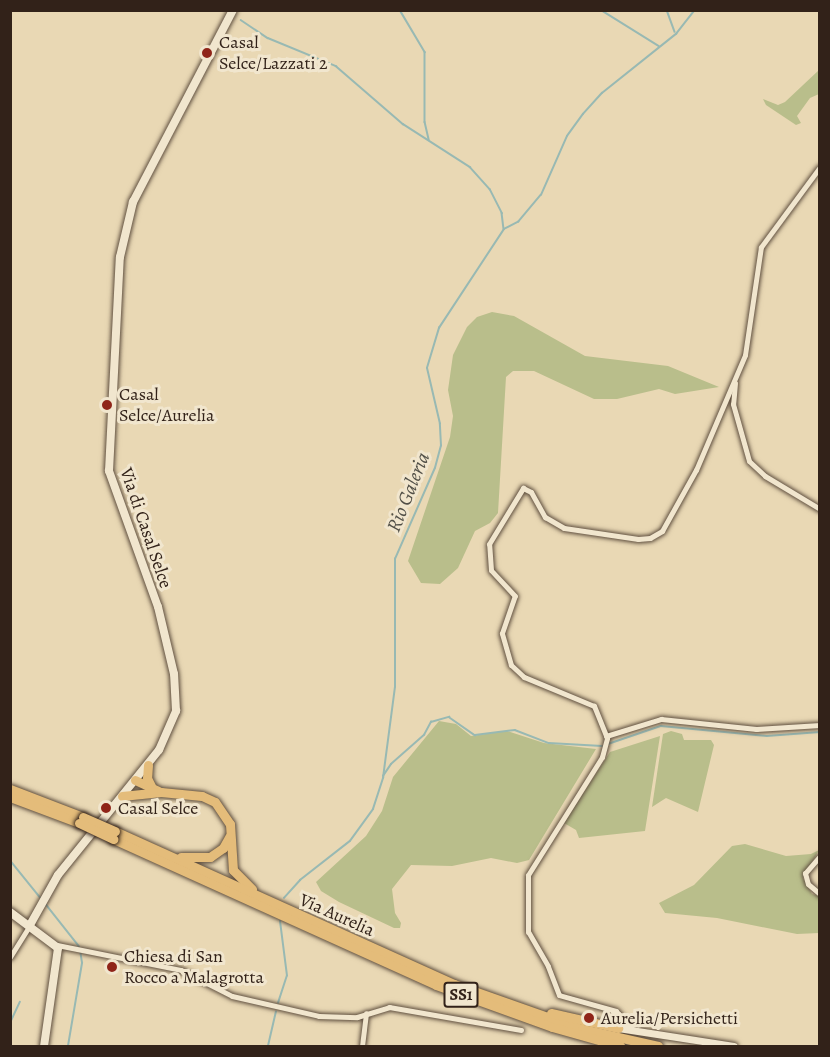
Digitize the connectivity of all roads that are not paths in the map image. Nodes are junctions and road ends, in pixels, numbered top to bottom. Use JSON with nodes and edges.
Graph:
{"nodes":[{"id":1,"x":233,"y":10,"type":"edge"},
{"id":2,"x":819,"y":167,"type":"edge"},
{"id":3,"x":734,"y":381,"type":"junction"},
{"id":4,"x":819,"y":508,"type":"edge"},
{"id":5,"x":819,"y":725,"type":"edge"},
{"id":6,"x":607,"y":739,"type":"junction"},
{"id":7,"x":148,"y":765,"type":"junction"},
{"id":8,"x":135,"y":780,"type":"junction"},
{"id":9,"x":10,"y":789,"type":"edge"},
{"id":10,"x":154,"y":790,"type":"junction"},
{"id":11,"x":122,"y":796,"type":"junction"},
{"id":12,"x":10,"y":797,"type":"edge"},
{"id":13,"x":81,"y":820,"type":"junction"},
{"id":14,"x":230,"y":832,"type":"junction"},
{"id":15,"x":114,"y":835,"type":"junction"},
{"id":16,"x":819,"y":856,"type":"edge"},
{"id":17,"x":819,"y":894,"type":"edge"},
{"id":18,"x":276,"y":905,"type":"junction"},
{"id":19,"x":10,"y":912,"type":"edge"},
{"id":20,"x":308,"y":924,"type":"junction"},
{"id":21,"x":30,"y":925,"type":"junction"},
{"id":22,"x":57,"y":945,"type":"junction"},
{"id":23,"x":10,"y":957,"type":"edge"},
{"id":24,"x":485,"y":996,"type":"junction"},
{"id":25,"x":612,"y":1010,"type":"junction"},
{"id":26,"x":366,"y":1013,"type":"junction"},
{"id":27,"x":618,"y":1028,"type":"junction"},
{"id":28,"x":521,"y":1030,"type":"dead end"},
{"id":29,"x":633,"y":1030,"type":"junction"},
{"id":30,"x":44,"y":1047,"type":"edge"},
{"id":31,"x":362,"y":1047,"type":"edge"},
{"id":32,"x":620,"y":1047,"type":"edge"},
{"id":33,"x":658,"y":1047,"type":"edge"},
{"id":34,"x":734,"y":1047,"type":"edge"}],
"edges":[{"from":1,"to":7,"type":"main road","name":"Via di Casal Selce"},
{"from":2,"to":3,"type":"street"},
{"from":3,"to":4,"type":"street"},
{"from":3,"to":6,"type":"street"},
{"from":5,"to":6,"type":"street"},
{"from":6,"to":25,"type":"street"},
{"from":7,"to":8,"type":"main road","name":"Via di Casal Selce"},
{"from":7,"to":10,"type":"highway"},
{"from":8,"to":10,"type":"highway"},
{"from":8,"to":11,"type":"main road","name":"Via di Casal Selce"},
{"from":9,"to":13,"type":"highway","name":"Via Aurelia","number":"SS1"},
{"from":10,"to":11,"type":"highway"},
{"from":10,"to":14,"type":"highway"},
{"from":11,"to":21,"type":"main road","name":"Via di Casal Selce"},
{"from":12,"to":13,"type":"highway","name":"Via Aurelia","number":"SS1"},
{"from":13,"to":15,"type":"highway","name":"Via Aurelia","number":"SS1","bridge":true},
{"from":14,"to":15,"type":"highway"},
{"from":14,"to":18,"type":"highway"},
{"from":15,"to":18,"type":"highway","name":"Via Aurelia","number":"SS1"},
{"from":15,"to":20,"type":"highway","name":"Via Aurelia","number":"SS1"},
{"from":16,"to":17,"type":"street"},
{"from":18,"to":20,"type":"highway","name":"Via Aurelia","number":"SS1"},
{"from":19,"to":21,"type":"main road"},
{"from":20,"to":24,"type":"highway","name":"Via Aurelia","number":"SS1"},
{"from":20,"to":32,"type":"highway","name":"Via Aurelia","number":"SS1"},
{"from":21,"to":22,"type":"main road"},
{"from":21,"to":23,"type":"street"},
{"from":22,"to":26,"type":"street"},
{"from":22,"to":30,"type":"main road"},
{"from":24,"to":27,"type":"highway"},
{"from":24,"to":33,"type":"highway","name":"Via Aurelia","number":"SS1"},
{"from":25,"to":27,"type":"street"},
{"from":25,"to":29,"type":"street"},
{"from":26,"to":28,"type":"street"},
{"from":26,"to":31,"type":"street"},
{"from":27,"to":29,"type":"street"},
{"from":29,"to":34,"type":"street"}]}
